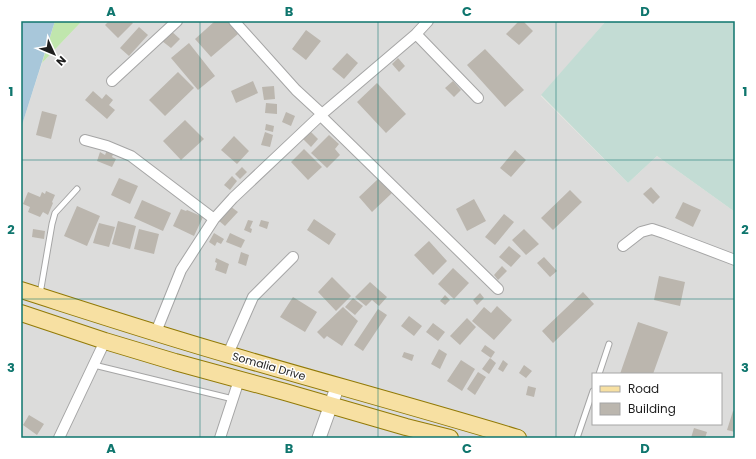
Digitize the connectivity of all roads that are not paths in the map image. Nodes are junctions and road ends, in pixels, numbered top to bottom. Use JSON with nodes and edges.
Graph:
{"nodes":[{"id":1,"x":177,"y":21,"type":"edge"},
{"id":2,"x":234,"y":21,"type":"edge"},
{"id":3,"x":428,"y":21,"type":"edge"},
{"id":4,"x":416,"y":34,"type":"junction"},
{"id":5,"x":112,"y":81,"type":"dead end"},
{"id":6,"x":478,"y":98,"type":"dead end"},
{"id":7,"x":321,"y":114,"type":"junction"},
{"id":8,"x":85,"y":140,"type":"dead end"},
{"id":9,"x":77,"y":188,"type":"dead end"},
{"id":10,"x":214,"y":219,"type":"junction"},
{"id":11,"x":623,"y":246,"type":"dead end"},
{"id":12,"x":293,"y":257,"type":"dead end"},
{"id":13,"x":735,"y":260,"type":"edge"},
{"id":14,"x":498,"y":288,"type":"dead end"},
{"id":15,"x":21,"y":290,"type":"edge"},
{"id":16,"x":40,"y":296,"type":"junction"},
{"id":17,"x":21,"y":313,"type":"edge"},
{"id":18,"x":156,"y":332,"type":"junction"},
{"id":19,"x":105,"y":341,"type":"junction"},
{"id":20,"x":609,"y":344,"type":"dead end"},
{"id":21,"x":228,"y":354,"type":"junction"},
{"id":22,"x":94,"y":365,"type":"junction"},
{"id":23,"x":599,"y":373,"type":"edge"},
{"id":24,"x":239,"y":380,"type":"junction"},
{"id":25,"x":338,"y":386,"type":"junction"},
{"id":26,"x":592,"y":394,"type":"edge"},
{"id":27,"x":233,"y":399,"type":"junction"},
{"id":28,"x":331,"y":405,"type":"junction"},
{"id":29,"x":446,"y":430,"type":"edge"},
{"id":30,"x":59,"y":438,"type":"edge"},
{"id":31,"x":220,"y":438,"type":"edge"},
{"id":32,"x":319,"y":438,"type":"edge"},
{"id":33,"x":518,"y":438,"type":"edge"},
{"id":34,"x":577,"y":438,"type":"edge"}],
"edges":[{"from":1,"to":5,"type":"street"},
{"from":2,"to":7,"type":"street"},
{"from":3,"to":4,"type":"street"},
{"from":4,"to":6,"type":"street"},
{"from":4,"to":7,"type":"street"},
{"from":7,"to":10,"type":"street"},
{"from":7,"to":14,"type":"street"},
{"from":8,"to":10,"type":"street"},
{"from":9,"to":16,"type":"lane"},
{"from":10,"to":18,"type":"street"},
{"from":11,"to":13,"type":"street"},
{"from":12,"to":21,"type":"street"},
{"from":15,"to":16,"type":"main road","name":"Somalia Drive"},
{"from":16,"to":18,"type":"main road","name":"Somalia Drive"},
{"from":17,"to":19,"type":"main road","name":"Somalia Drive"},
{"from":18,"to":21,"type":"main road","name":"Somalia Drive"},
{"from":19,"to":22,"type":"street"},
{"from":19,"to":24,"type":"main road","name":"Somalia Drive"},
{"from":20,"to":23,"type":"lane"},
{"from":21,"to":25,"type":"main road","name":"Somalia Drive"},
{"from":22,"to":27,"type":"lane"},
{"from":22,"to":30,"type":"street"},
{"from":24,"to":27,"type":"street"},
{"from":24,"to":28,"type":"main road","name":"Somalia Drive"},
{"from":25,"to":28,"type":"street"},
{"from":25,"to":29,"type":"main road","name":"Somalia Drive"},
{"from":26,"to":34,"type":"lane"},
{"from":27,"to":31,"type":"street"},
{"from":28,"to":29,"type":"main road","name":"Somalia Drive"},
{"from":28,"to":32,"type":"street"},
{"from":29,"to":33,"type":"main road","name":"Somalia Drive"}]}
